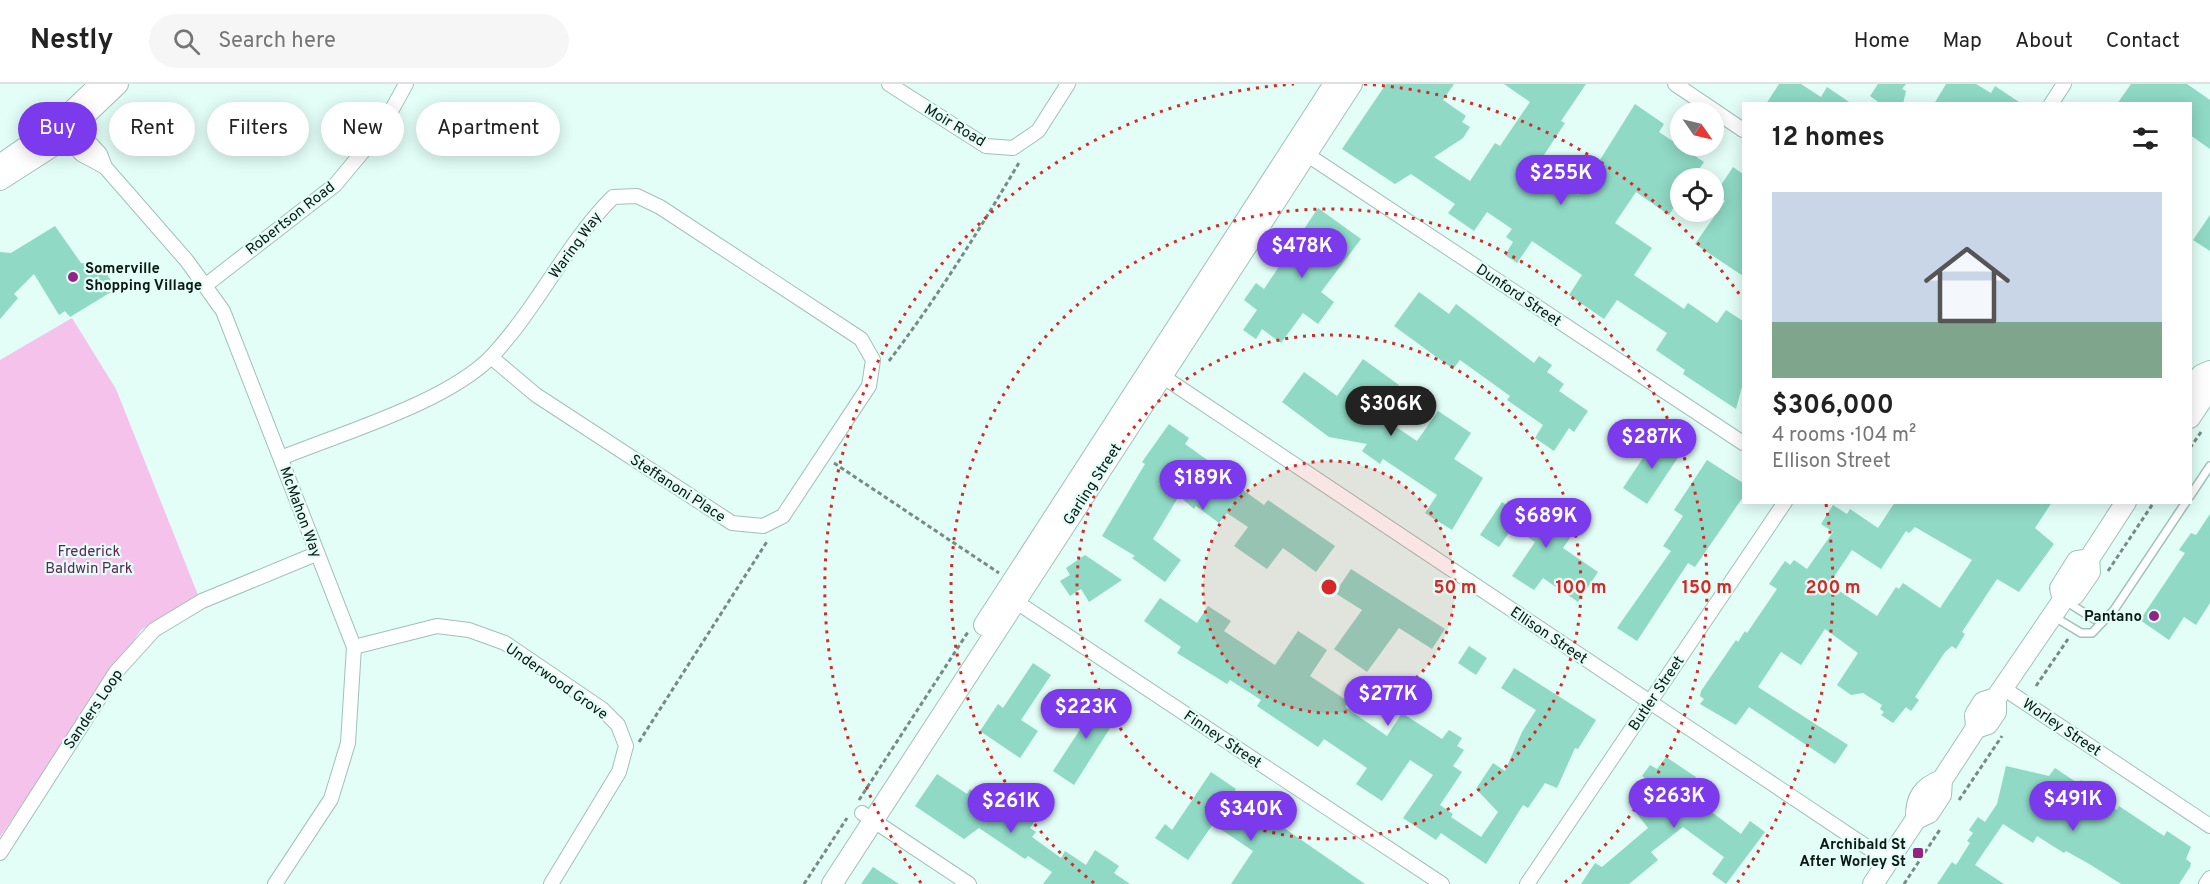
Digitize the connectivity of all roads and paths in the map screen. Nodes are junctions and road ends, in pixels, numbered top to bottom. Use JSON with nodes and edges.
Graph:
{"nodes":[{"id":1,"x":100,"y":84,"type":"edge"},
{"id":2,"x":118,"y":84,"type":"edge"},
{"id":3,"x":406,"y":84,"type":"edge"},
{"id":4,"x":889,"y":84,"type":"edge"},
{"id":5,"x":1068,"y":84,"type":"edge"},
{"id":6,"x":1334,"y":84,"type":"edge"},
{"id":7,"x":1352,"y":84,"type":"edge"},
{"id":8,"x":1675,"y":84,"type":"edge"},
{"id":9,"x":2064,"y":84,"type":"edge"},
{"id":10,"x":86,"y":102,"type":"edge"},
{"id":11,"x":96,"y":102,"type":"edge"},
{"id":12,"x":2052,"y":102,"type":"edge"},
{"id":13,"x":1742,"y":129,"type":"edge"},
{"id":14,"x":1301,"y":150,"type":"junction"},
{"id":15,"x":97,"y":152,"type":"edge"},
{"id":16,"x":18,"y":155,"type":"edge"},
{"id":17,"x":30,"y":156,"type":"edge"},
{"id":18,"x":1022,"y":159,"type":"dead end"},
{"id":19,"x":0,"y":165,"type":"edge"},
{"id":20,"x":0,"y":180,"type":"edge"},
{"id":21,"x":206,"y":285,"type":"junction"},
{"id":22,"x":491,"y":357,"type":"junction"},
{"id":23,"x":2210,"y":370,"type":"edge"},
{"id":24,"x":1157,"y":373,"type":"junction"},
{"id":25,"x":869,"y":386,"type":"junction"},
{"id":26,"x":2210,"y":388,"type":"edge"},
{"id":27,"x":2192,"y":389,"type":"edge"},
{"id":28,"x":2192,"y":415,"type":"edge"},
{"id":29,"x":1742,"y":443,"type":"edge"},
{"id":30,"x":823,"y":456,"type":"junction"},
{"id":31,"x":281,"y":458,"type":"junction"},
{"id":32,"x":2210,"y":466,"type":"edge"},
{"id":33,"x":2192,"y":493,"type":"edge"},
{"id":34,"x":1784,"y":504,"type":"edge"},
{"id":35,"x":2125,"y":504,"type":"edge"},
{"id":36,"x":2153,"y":504,"type":"edge"},
{"id":37,"x":2185,"y":504,"type":"edge"},
{"id":38,"x":783,"y":516,"type":"junction"},
{"id":39,"x":316,"y":554,"type":"junction"},
{"id":40,"x":2107,"y":572,"type":"dead end"},
{"id":41,"x":1008,"y":590,"type":"junction"},
{"id":42,"x":2057,"y":607,"type":"junction"},
{"id":43,"x":2108,"y":618,"type":"junction"},
{"id":44,"x":972,"y":626,"type":"dead end"},
{"id":45,"x":2068,"y":639,"type":"dead end"},
{"id":46,"x":354,"y":646,"type":"junction"},
{"id":47,"x":2036,"y":686,"type":"dead end"},
{"id":48,"x":1999,"y":693,"type":"junction"},
{"id":49,"x":1649,"y":702,"type":"junction"},
{"id":50,"x":638,"y":743,"type":"dead end"},
{"id":51,"x":860,"y":813,"type":"junction"},
{"id":52,"x":2210,"y":826,"type":"edge"},
{"id":53,"x":0,"y":853,"type":"edge"},
{"id":54,"x":1888,"y":861,"type":"junction"},
{"id":55,"x":2210,"y":878,"type":"edge"},
{"id":56,"x":275,"y":884,"type":"edge"},
{"id":57,"x":551,"y":884,"type":"edge"},
{"id":58,"x":804,"y":884,"type":"edge"},
{"id":59,"x":817,"y":884,"type":"edge"},
{"id":60,"x":832,"y":884,"type":"edge"},
{"id":61,"x":969,"y":884,"type":"edge"},
{"id":62,"x":1443,"y":884,"type":"edge"},
{"id":63,"x":1527,"y":884,"type":"edge"},
{"id":64,"x":1873,"y":884,"type":"edge"},
{"id":65,"x":2206,"y":884,"type":"edge"}],
"edges":[{"from":1,"to":10,"type":"street"},
{"from":2,"to":11,"type":"street"},
{"from":3,"to":21,"type":"street","name":"Robertson Road"},
{"from":4,"to":5,"type":"street","name":"Moir Road"},
{"from":6,"to":14,"type":"street","name":"Garling Street"},
{"from":7,"to":14,"type":"street","name":"Garling Street"},
{"from":8,"to":13,"type":"street"},
{"from":9,"to":12,"type":"street"},
{"from":14,"to":24,"type":"street","name":"Garling Street"},
{"from":14,"to":29,"type":"street","name":"Dunford Street"},
{"from":15,"to":21,"type":"street","name":"McMahon Way"},
{"from":16,"to":19,"type":"street"},
{"from":17,"to":20,"type":"street"},
{"from":18,"to":25,"type":"path"},
{"from":21,"to":31,"type":"street","name":"McMahon Way"},
{"from":22,"to":25,"type":"street","name":"Waring Way"},
{"from":22,"to":31,"type":"street","name":"Waring Way"},
{"from":22,"to":38,"type":"street","name":"Steffanoni Place"},
{"from":23,"to":27,"type":"street"},
{"from":24,"to":41,"type":"street","name":"Garling Street"},
{"from":24,"to":49,"type":"street","name":"Ellison Street"},
{"from":25,"to":30,"type":"street"},
{"from":26,"to":28,"type":"street"},
{"from":30,"to":38,"type":"street"},
{"from":30,"to":41,"type":"path"},
{"from":31,"to":39,"type":"street","name":"McMahon Way"},
{"from":32,"to":33,"type":"lane"},
{"from":34,"to":49,"type":"street","name":"Butler Street"},
{"from":35,"to":42,"type":"street"},
{"from":36,"to":40,"type":"path"},
{"from":37,"to":43,"type":"lane"},
{"from":38,"to":50,"type":"path"},
{"from":39,"to":46,"type":"street","name":"McMahon Way"},
{"from":39,"to":53,"type":"street","name":"Sanders Loop"},
{"from":41,"to":51,"type":"street","name":"Garling Street"},
{"from":41,"to":62,"type":"street","name":"Finney Street"},
{"from":42,"to":43,"type":"lane"},
{"from":42,"to":43,"type":"lane"},
{"from":42,"to":48,"type":"street"},
{"from":44,"to":51,"type":"path"},
{"from":45,"to":47,"type":"path"},
{"from":46,"to":56,"type":"street","name":"McMahon Way"},
{"from":46,"to":57,"type":"street","name":"Underwood Grove"},
{"from":48,"to":52,"type":"street","name":"Worley Street"},
{"from":48,"to":54,"type":"street"},
{"from":49,"to":54,"type":"street","name":"Ellison Street"},
{"from":49,"to":63,"type":"street","name":"Butler Street"},
{"from":51,"to":58,"type":"path"},
{"from":51,"to":59,"type":"street","name":"Garling Street"},
{"from":51,"to":60,"type":"street","name":"Garling Street"},
{"from":51,"to":61,"type":"street"},
{"from":54,"to":64,"type":"street"},
{"from":55,"to":65,"type":"street"}]}
